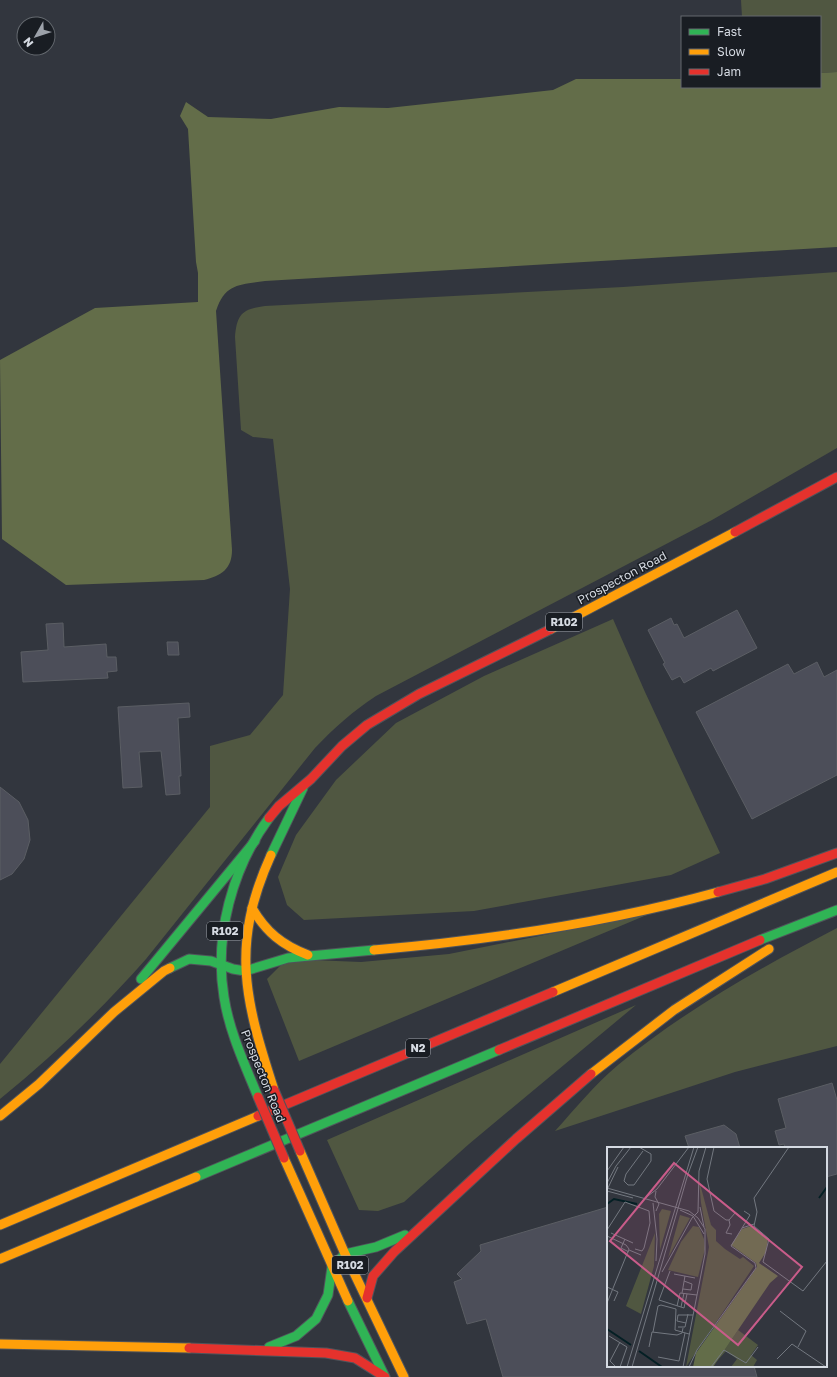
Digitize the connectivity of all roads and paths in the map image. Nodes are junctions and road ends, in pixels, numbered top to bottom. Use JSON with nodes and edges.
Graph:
{"nodes":[{"id":1,"x":837,"y":477,"type":"edge"},
{"id":2,"x":305,"y":784,"type":"junction"},
{"id":3,"x":255,"y":841,"type":"junction"},
{"id":4,"x":837,"y":853,"type":"edge"},
{"id":5,"x":837,"y":872,"type":"edge"},
{"id":6,"x":252,"y":908,"type":"junction"},
{"id":7,"x":837,"y":910,"type":"edge"},
{"id":8,"x":823,"y":915,"type":"junction"},
{"id":9,"x":308,"y":955,"type":"junction"},
{"id":10,"x":221,"y":964,"type":"junction"},
{"id":11,"x":245,"y":971,"type":"junction"},
{"id":12,"x":114,"y":1012,"type":"junction"},
{"id":13,"x":0,"y":1116,"type":"edge"},
{"id":14,"x":0,"y":1225,"type":"edge"},
{"id":15,"x":418,"y":1230,"type":"junction"},
{"id":16,"x":345,"y":1254,"type":"junction"},
{"id":17,"x":0,"y":1259,"type":"edge"},
{"id":18,"x":332,"y":1267,"type":"junction"},
{"id":19,"x":367,"y":1298,"type":"junction"},
{"id":20,"x":0,"y":1344,"type":"edge"},
{"id":21,"x":256,"y":1350,"type":"junction"},
{"id":22,"x":385,"y":1377,"type":"edge"},
{"id":23,"x":404,"y":1377,"type":"edge"}],
"edges":[{"from":1,"to":2,"type":"main road","name":"Prospecton Road","number":"R102"},
{"from":2,"to":3,"type":"main road","name":"Prospecton Road","number":"R102"},
{"from":2,"to":6,"type":"main road","name":"Prospecton Road","number":"R102"},
{"from":3,"to":10,"type":"main road","name":"Prospecton Road","number":"R102"},
{"from":3,"to":12,"type":"main road"},
{"from":4,"to":9,"type":"main road"},
{"from":5,"to":14,"type":"main road","number":"N2"},
{"from":6,"to":9,"type":"main road"},
{"from":6,"to":11,"type":"main road","name":"Prospecton Road","number":"R102"},
{"from":7,"to":8,"type":"main road"},
{"from":8,"to":15,"type":"main road"},
{"from":8,"to":17,"type":"main road"},
{"from":9,"to":11,"type":"main road"},
{"from":10,"to":11,"type":"main road"},
{"from":10,"to":12,"type":"main road"},
{"from":10,"to":18,"type":"main road","name":"Prospecton Road","number":"R102","bridge":true},
{"from":11,"to":16,"type":"main road","name":"Prospecton Road","number":"R102","bridge":true},
{"from":12,"to":13,"type":"main road"},
{"from":15,"to":16,"type":"main road"},
{"from":15,"to":19,"type":"main road"},
{"from":16,"to":18,"type":"main road"},
{"from":16,"to":19,"type":"main road","name":"Prospecton Road","number":"R102"},
{"from":18,"to":21,"type":"main road"},
{"from":18,"to":22,"type":"main road","name":"Prospecton Road","number":"R102"},
{"from":19,"to":23,"type":"main road","name":"Prospecton Road","number":"R102"},
{"from":20,"to":21,"type":"main road"},
{"from":21,"to":22,"type":"main road"}]}
